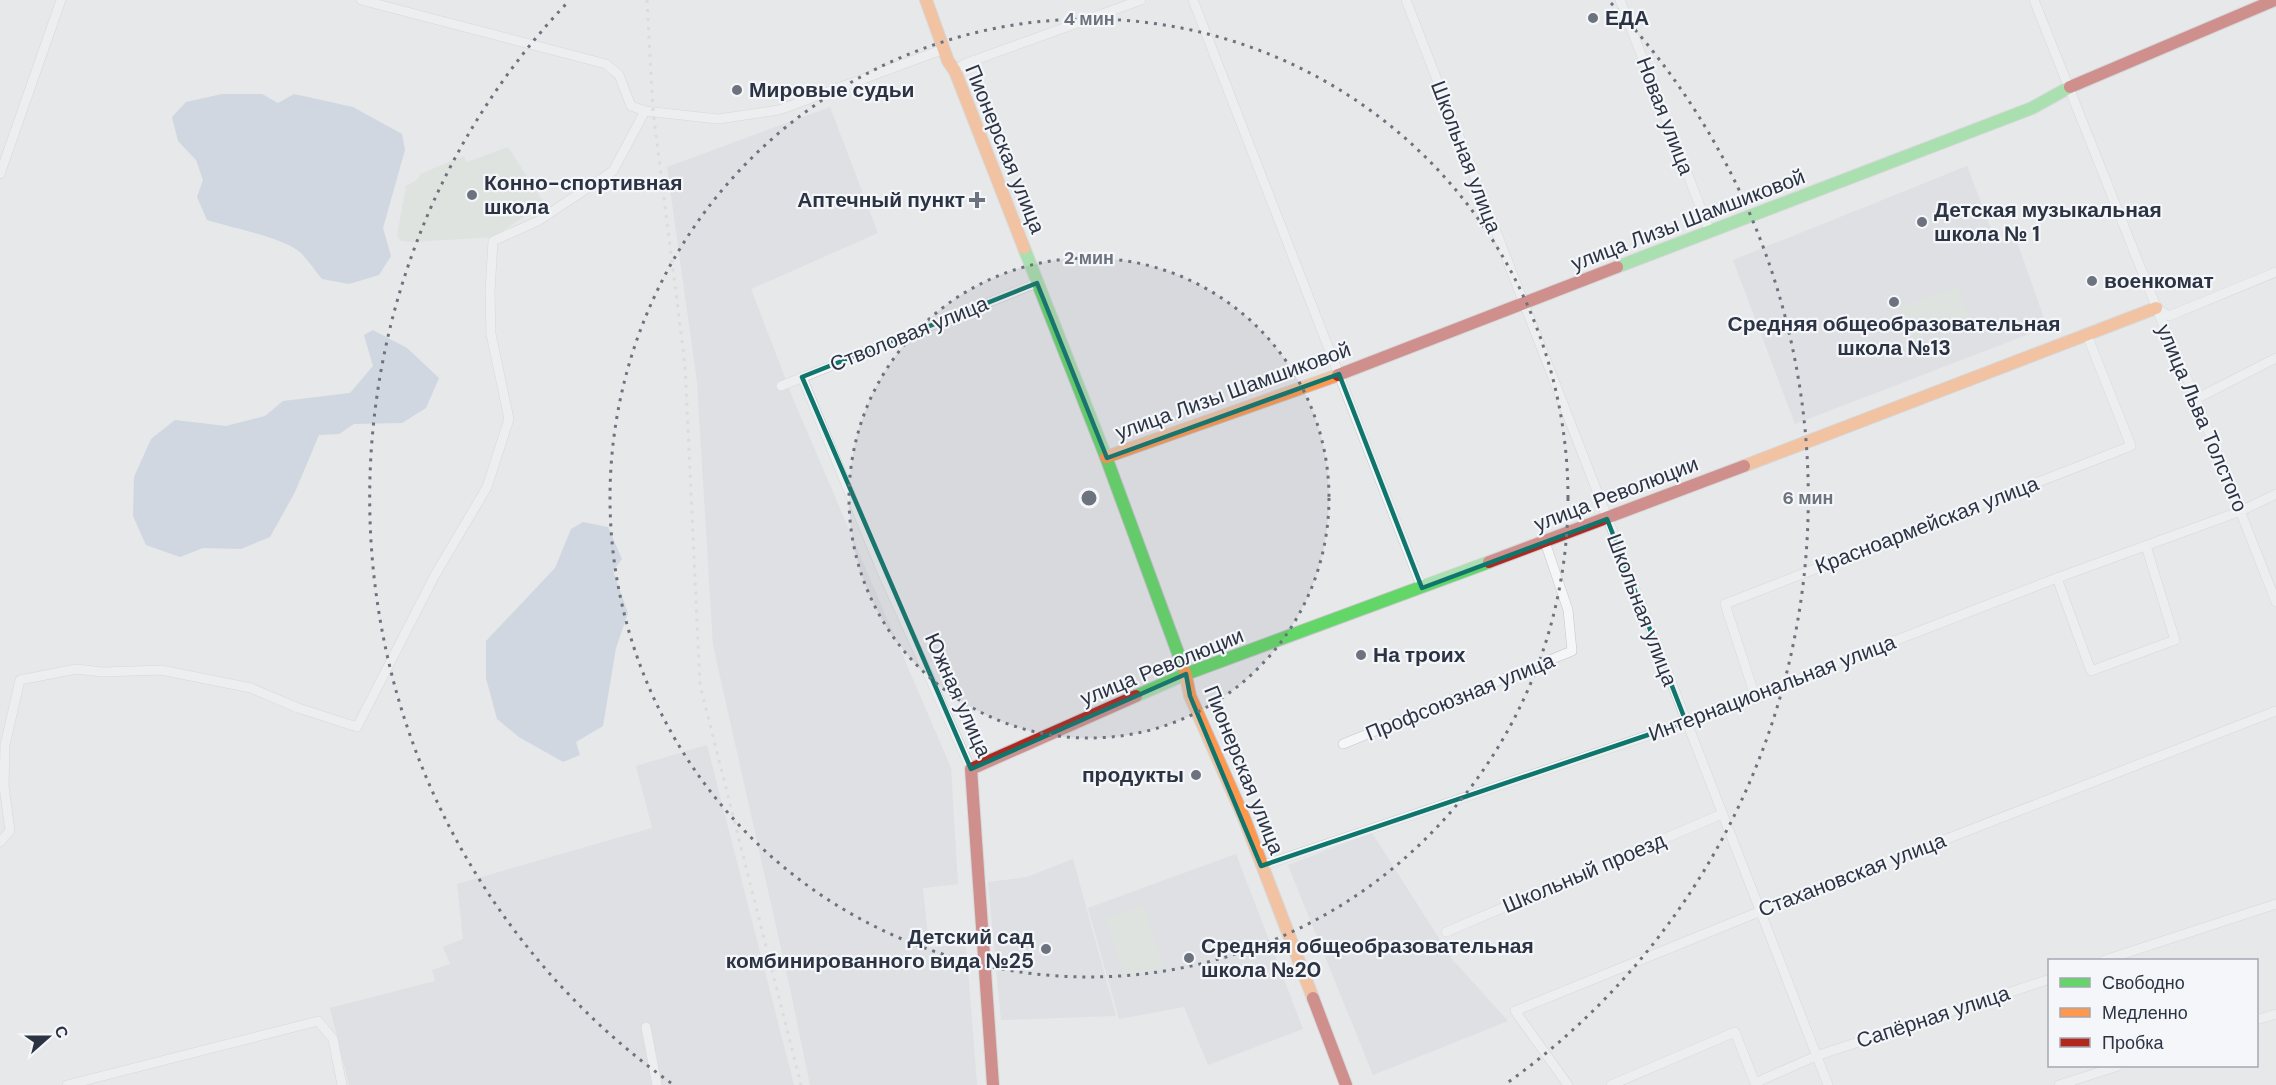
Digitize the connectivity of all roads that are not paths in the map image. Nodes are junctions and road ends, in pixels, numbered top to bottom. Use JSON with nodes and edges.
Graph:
{"nodes":[{"id":1,"x":61,"y":0,"type":"edge"},
{"id":2,"x":361,"y":0,"type":"edge"},
{"id":3,"x":926,"y":0,"type":"edge"},
{"id":4,"x":1141,"y":0,"type":"edge"},
{"id":5,"x":1193,"y":0,"type":"edge"},
{"id":6,"x":1406,"y":0,"type":"edge"},
{"id":7,"x":1620,"y":0,"type":"edge"},
{"id":8,"x":2034,"y":0,"type":"edge"},
{"id":9,"x":2275,"y":0,"type":"edge"},
{"id":10,"x":944,"y":49,"type":"junction"},
{"id":11,"x":955,"y":72,"type":"junction"},
{"id":12,"x":2069,"y":87,"type":"junction"},
{"id":13,"x":649,"y":111,"type":"junction"},
{"id":14,"x":0,"y":174,"type":"edge"},
{"id":15,"x":1710,"y":232,"type":"junction"},
{"id":16,"x":2276,"y":272,"type":"edge"},
{"id":17,"x":1037,"y":283,"type":"junction"},
{"id":18,"x":1523,"y":304,"type":"junction"},
{"id":19,"x":2157,"y":308,"type":"junction"},
{"id":20,"x":2087,"y":335,"type":"junction"},
{"id":21,"x":2276,"y":358,"type":"edge"},
{"id":22,"x":1339,"y":374,"type":"junction"},
{"id":23,"x":802,"y":377,"type":"junction"},
{"id":24,"x":782,"y":386,"type":"dead end"},
{"id":25,"x":2196,"y":399,"type":"junction"},
{"id":26,"x":1106,"y":458,"type":"junction"},
{"id":27,"x":2276,"y":494,"type":"edge"},
{"id":28,"x":2241,"y":511,"type":"junction"},
{"id":29,"x":1607,"y":519,"type":"junction"},
{"id":30,"x":1545,"y":542,"type":"junction"},
{"id":31,"x":2146,"y":546,"type":"junction"},
{"id":32,"x":2057,"y":579,"type":"junction"},
{"id":33,"x":1422,"y":588,"type":"junction"},
{"id":34,"x":2276,"y":602,"type":"edge"},
{"id":35,"x":1186,"y":674,"type":"junction"},
{"id":36,"x":1756,"y":699,"type":"junction"},
{"id":37,"x":2276,"y":711,"type":"edge"},
{"id":38,"x":1686,"y":722,"type":"junction"},
{"id":39,"x":1342,"y":744,"type":"dead end"},
{"id":40,"x":971,"y":769,"type":"junction"},
{"id":41,"x":1722,"y":814,"type":"junction"},
{"id":42,"x":0,"y":842,"type":"edge"},
{"id":43,"x":1261,"y":866,"type":"junction"},
{"id":44,"x":2276,"y":904,"type":"edge"},
{"id":45,"x":1761,"y":911,"type":"junction"},
{"id":46,"x":1446,"y":932,"type":"dead end"},
{"id":47,"x":2108,"y":959,"type":"edge"},
{"id":48,"x":2048,"y":979,"type":"edge"},
{"id":49,"x":2276,"y":1014,"type":"edge"},
{"id":50,"x":2258,"y":1019,"type":"edge"},
{"id":51,"x":646,"y":1027,"type":"dead end"},
{"id":52,"x":1816,"y":1056,"type":"junction"},
{"id":53,"x":2112,"y":1067,"type":"edge"},
{"id":54,"x":67,"y":1085,"type":"edge"},
{"id":55,"x":342,"y":1085,"type":"edge"},
{"id":56,"x":657,"y":1085,"type":"edge"},
{"id":57,"x":993,"y":1085,"type":"edge"},
{"id":58,"x":1346,"y":1085,"type":"edge"},
{"id":59,"x":1568,"y":1085,"type":"edge"},
{"id":60,"x":1611,"y":1085,"type":"edge"},
{"id":61,"x":1828,"y":1085,"type":"edge"},
{"id":62,"x":2059,"y":1085,"type":"edge"}],
"edges":[{"from":1,"to":14,"type":"street"},
{"from":2,"to":13,"type":"street"},
{"from":3,"to":10,"type":"street","name":"Пионерская улица"},
{"from":4,"to":11,"type":"street"},
{"from":5,"to":22,"type":"street"},
{"from":6,"to":18,"type":"street","name":"Школьная улица"},
{"from":7,"to":15,"type":"street","name":"Новая улица"},
{"from":8,"to":12,"type":"street","name":"улица Льва Толстого"},
{"from":9,"to":12,"type":"street","name":"улица Лизы Шамшиковой"},
{"from":10,"to":11,"type":"street","name":"Пионерская улица"},
{"from":10,"to":13,"type":"street"},
{"from":11,"to":17,"type":"street","name":"Пионерская улица"},
{"from":12,"to":15,"type":"street","name":"улица Лизы Шамшиковой"},
{"from":12,"to":19,"type":"street","name":"улица Льва Толстого"},
{"from":13,"to":42,"type":"street"},
{"from":15,"to":18,"type":"street","name":"улица Лизы Шамшиковой"},
{"from":16,"to":19,"type":"street","name":"улица Революции"},
{"from":17,"to":23,"type":"street","name":"Стволовая улица"},
{"from":17,"to":26,"type":"street","name":"Пионерская улица"},
{"from":18,"to":22,"type":"street","name":"улица Лизы Шамшиковой"},
{"from":18,"to":29,"type":"street","name":"Школьная улица"},
{"from":19,"to":20,"type":"street","name":"улица Революции"},
{"from":19,"to":25,"type":"street","name":"улица Льва Толстого"},
{"from":20,"to":29,"type":"street","name":"улица Революции"},
{"from":20,"to":36,"type":"street","name":"Красноармейская улица"},
{"from":21,"to":25,"type":"street"},
{"from":22,"to":26,"type":"street","name":"улица Лизы Шамшиковой"},
{"from":22,"to":33,"type":"street"},
{"from":23,"to":24,"type":"street","name":"Стволовая улица"},
{"from":23,"to":40,"type":"street","name":"Южная улица"},
{"from":25,"to":28,"type":"street","name":"улица Льва Толстого"},
{"from":26,"to":35,"type":"street","name":"Пионерская улица"},
{"from":27,"to":28,"type":"street","name":"Интернациональная улица"},
{"from":28,"to":31,"type":"street","name":"Интернациональная улица"},
{"from":28,"to":34,"type":"street","name":"улица Льва Толстого"},
{"from":29,"to":30,"type":"street","name":"улица Революции"},
{"from":29,"to":38,"type":"street","name":"Школьная улица"},
{"from":30,"to":33,"type":"street","name":"улица Революции"},
{"from":30,"to":39,"type":"street","name":"Профсоюзная улица"},
{"from":31,"to":32,"type":"street","name":"Интернациональная улица"},
{"from":31,"to":32,"type":"street"},
{"from":32,"to":36,"type":"street","name":"Интернациональная улица"},
{"from":33,"to":35,"type":"street","name":"улица Революции"},
{"from":35,"to":40,"type":"street","name":"улица Революции"},
{"from":35,"to":43,"type":"street","name":"Пионерская улица"},
{"from":36,"to":38,"type":"street","name":"Интернациональная улица"},
{"from":37,"to":45,"type":"street","name":"Стахановская улица"},
{"from":38,"to":41,"type":"street","name":"Школьная улица"},
{"from":38,"to":43,"type":"street","name":"Интернациональная улица"},
{"from":40,"to":57,"type":"street","name":"Южная улица"},
{"from":41,"to":45,"type":"street","name":"Школьная улица"},
{"from":41,"to":46,"type":"street","name":"Школьный проезд"},
{"from":43,"to":58,"type":"street","name":"Пионерская улица"},
{"from":44,"to":47,"type":"street"},
{"from":45,"to":52,"type":"street","name":"Школьная улица"},
{"from":45,"to":59,"type":"street","name":"Стахановская улица"},
{"from":48,"to":52,"type":"street","name":"Сапёрная улица"},
{"from":49,"to":50,"type":"street"},
{"from":51,"to":56,"type":"street"},
{"from":52,"to":60,"type":"street"},
{"from":52,"to":61,"type":"street","name":"Школьная улица"},
{"from":53,"to":62,"type":"street"},
{"from":54,"to":55,"type":"street"}]}
